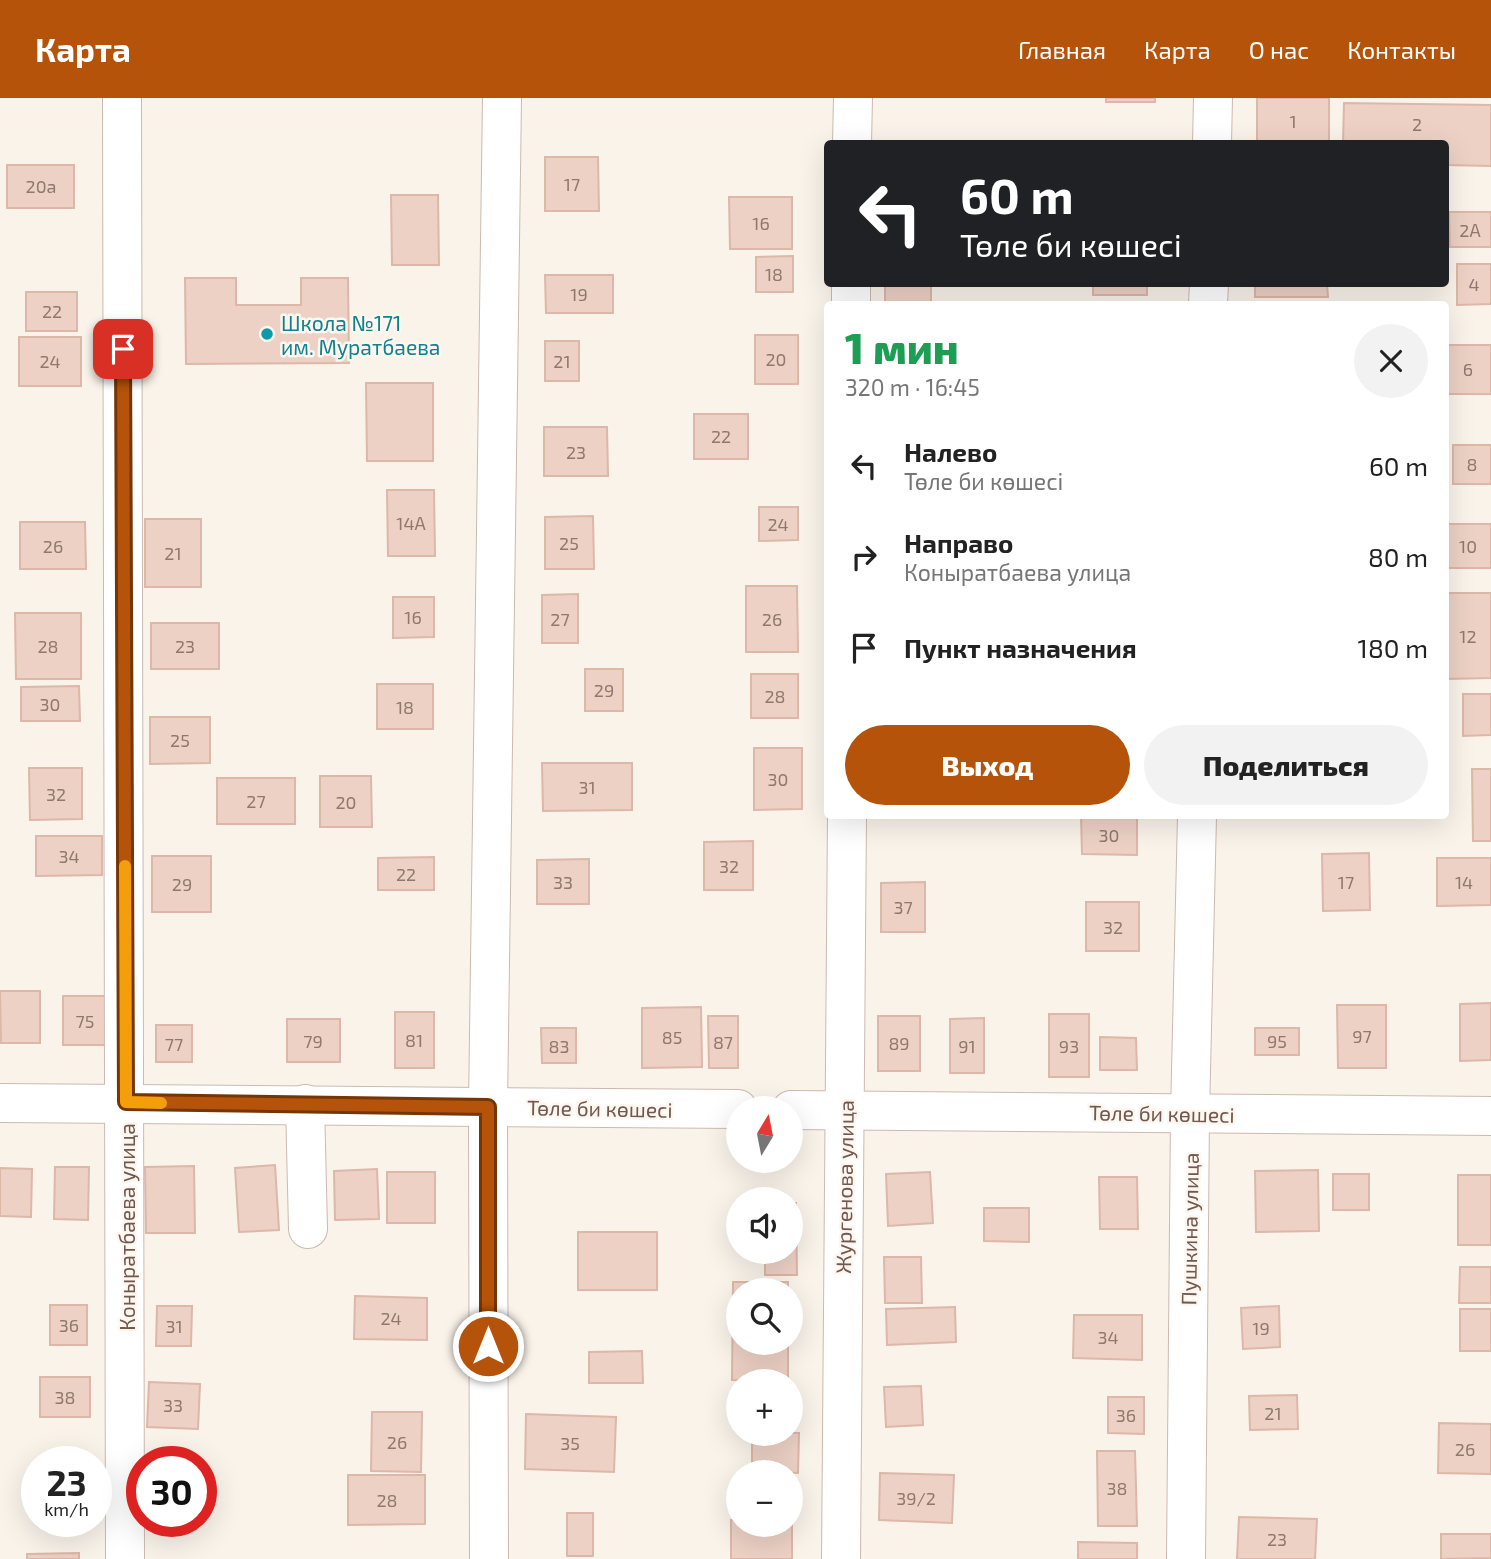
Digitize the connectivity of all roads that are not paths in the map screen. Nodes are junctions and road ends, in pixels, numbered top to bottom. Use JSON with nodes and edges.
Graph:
{"nodes":[{"id":1,"x":122,"y":98,"type":"edge"},
{"id":2,"x":502,"y":98,"type":"edge"},
{"id":3,"x":853,"y":98,"type":"edge"},
{"id":4,"x":1213,"y":98,"type":"edge"},
{"id":5,"x":852,"y":140,"type":"edge"},
{"id":6,"x":1212,"y":140,"type":"edge"},
{"id":7,"x":847,"y":819,"type":"edge"},
{"id":8,"x":1197,"y":819,"type":"edge"},
{"id":9,"x":126,"y":1102,"type":"junction"},
{"id":10,"x":0,"y":1103,"type":"edge"},
{"id":11,"x":305,"y":1104,"type":"junction"},
{"id":12,"x":488,"y":1107,"type":"junction"},
{"id":13,"x":726,"y":1109,"type":"edge"},
{"id":14,"x":803,"y":1110,"type":"edge"},
{"id":15,"x":845,"y":1110,"type":"junction"},
{"id":16,"x":1190,"y":1114,"type":"junction"},
{"id":17,"x":1491,"y":1116,"type":"edge"},
{"id":18,"x":309,"y":1228,"type":"dead end"},
{"id":19,"x":125,"y":1559,"type":"edge"},
{"id":20,"x":489,"y":1559,"type":"edge"},
{"id":21,"x":841,"y":1559,"type":"edge"},
{"id":22,"x":1186,"y":1559,"type":"edge"}],
"edges":[{"from":1,"to":9,"type":"street","name":"Коныратбаева улица"},
{"from":2,"to":12,"type":"street"},
{"from":3,"to":5,"type":"street"},
{"from":4,"to":6,"type":"street"},
{"from":7,"to":15,"type":"street","name":"Жургенова улица"},
{"from":8,"to":16,"type":"street","name":"Пушкина улица"},
{"from":9,"to":10,"type":"street","name":"Төле би көшесі"},
{"from":9,"to":11,"type":"street","name":"Төле би көшесі"},
{"from":9,"to":19,"type":"street","name":"Коныратбаева улица"},
{"from":11,"to":12,"type":"street","name":"Төле би көшесі"},
{"from":11,"to":18,"type":"street"},
{"from":12,"to":13,"type":"street","name":"Төле би көшесі"},
{"from":12,"to":20,"type":"street"},
{"from":14,"to":15,"type":"street","name":"Төле би көшесі"},
{"from":15,"to":16,"type":"street","name":"Төле би көшесі"},
{"from":15,"to":21,"type":"street","name":"Жургенова улица"},
{"from":16,"to":17,"type":"street","name":"Төле би көшесі"},
{"from":16,"to":22,"type":"street","name":"Пушкина улица"}]}
